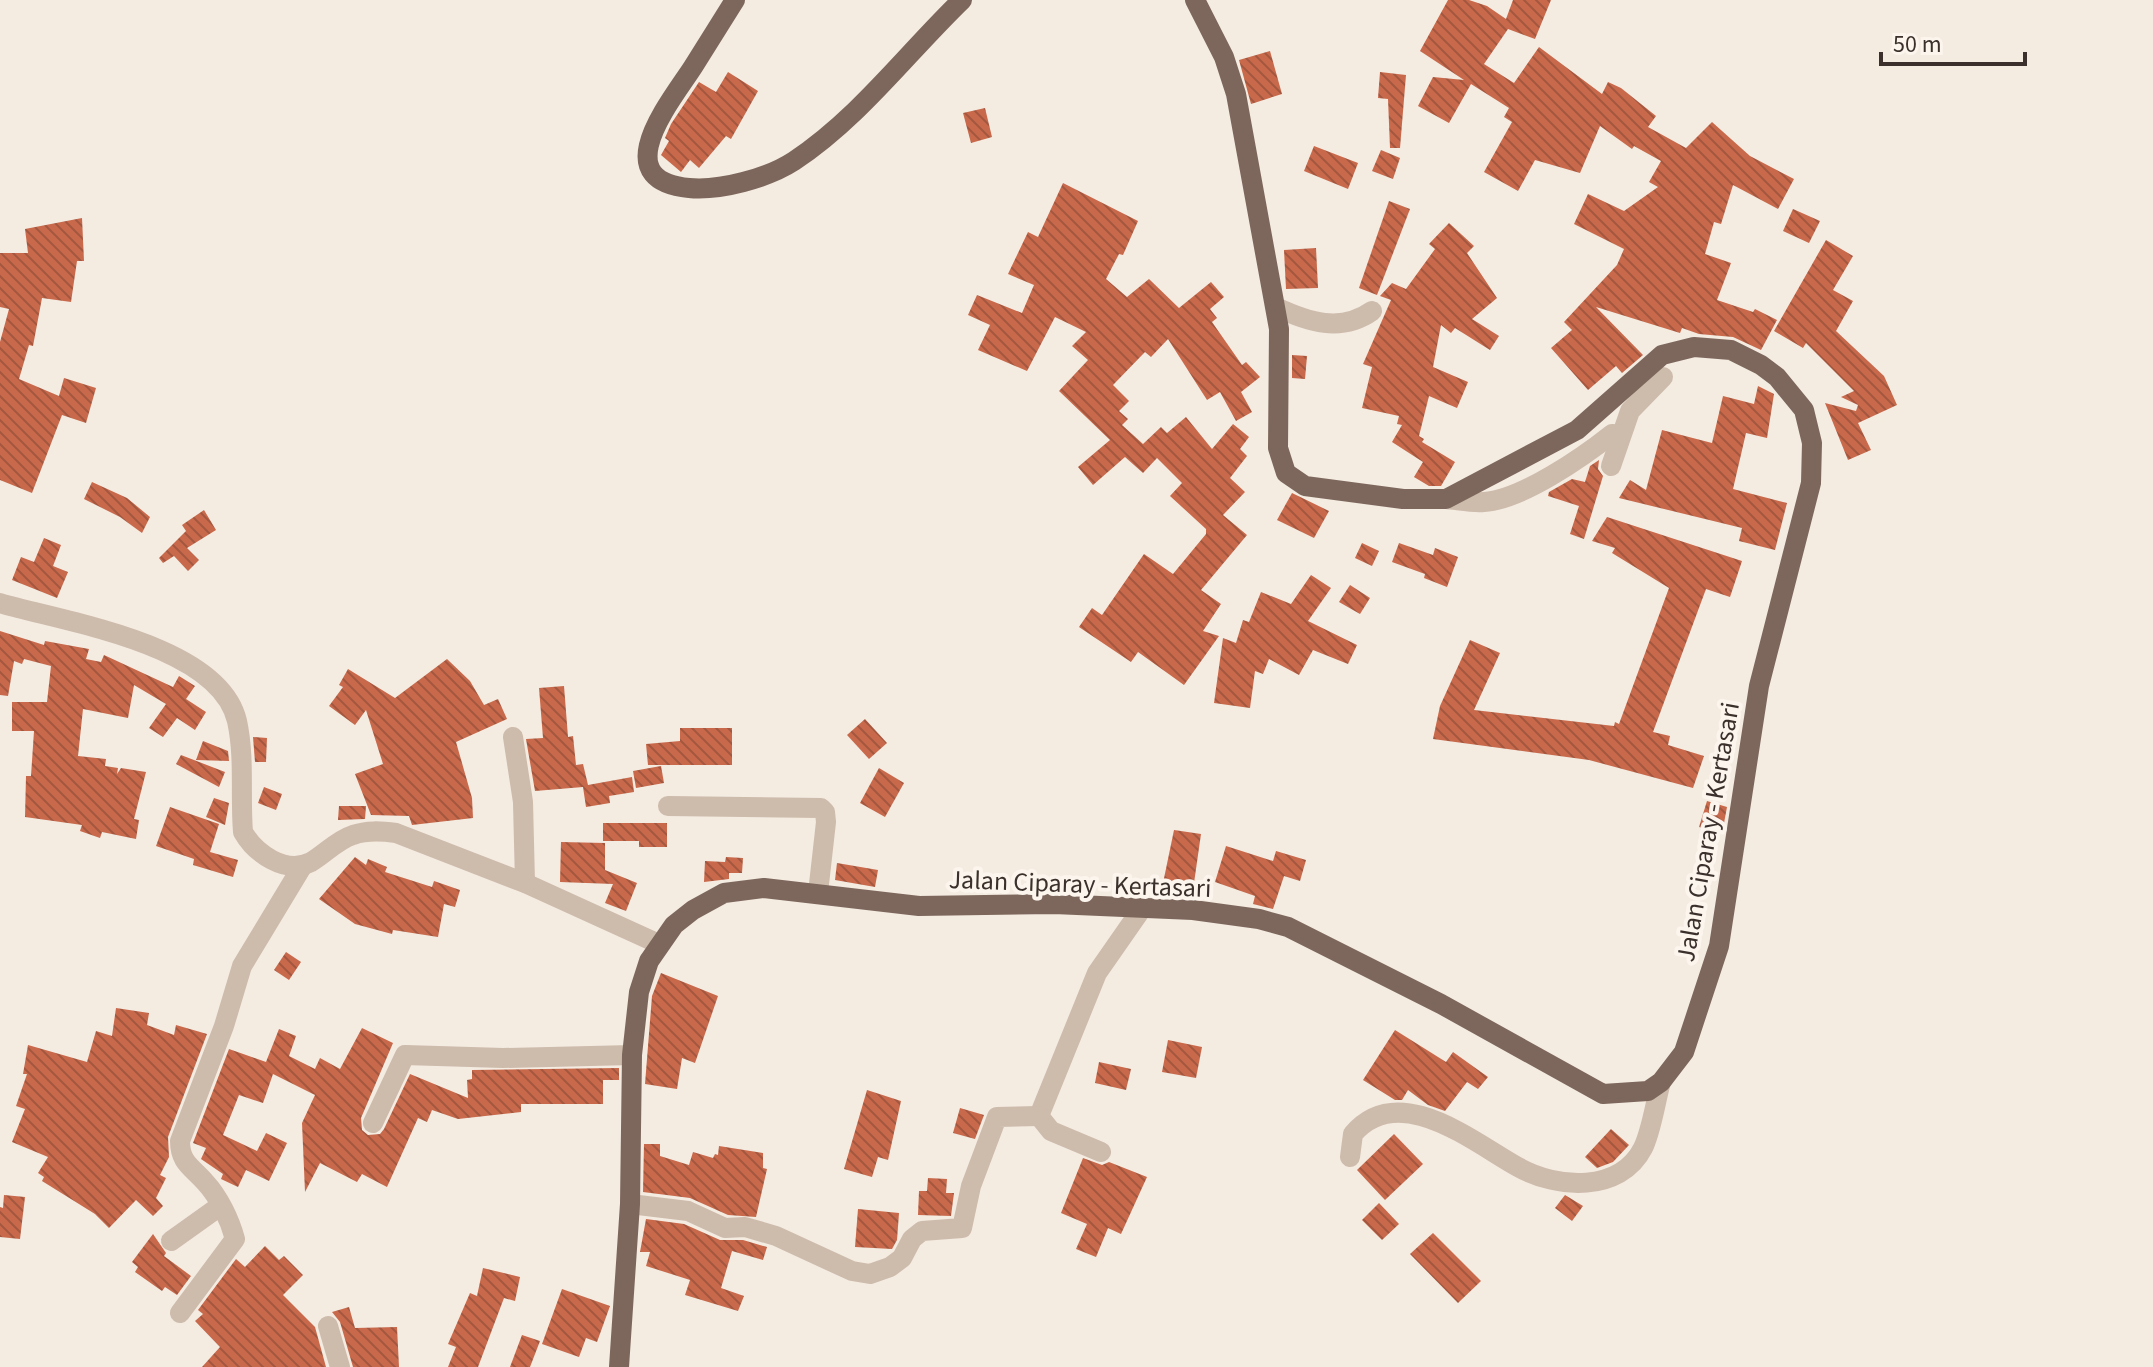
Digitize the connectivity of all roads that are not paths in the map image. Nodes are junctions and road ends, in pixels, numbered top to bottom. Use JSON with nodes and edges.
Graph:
{"nodes":[{"id":1,"x":735,"y":0,"type":"edge"},
{"id":2,"x":962,"y":0,"type":"edge"},
{"id":3,"x":1195,"y":0,"type":"edge"},
{"id":4,"x":1276,"y":307,"type":"junction"},
{"id":5,"x":1372,"y":311,"type":"dead end"},
{"id":6,"x":1663,"y":377,"type":"dead end"},
{"id":7,"x":1621,"y":435,"type":"junction"},
{"id":8,"x":1611,"y":466,"type":"dead end"},
{"id":9,"x":1446,"y":499,"type":"junction"},
{"id":10,"x":0,"y":603,"type":"edge"},
{"id":11,"x":513,"y":737,"type":"dead end"},
{"id":12,"x":668,"y":806,"type":"dead end"},
{"id":13,"x":303,"y":865,"type":"junction"},
{"id":14,"x":525,"y":883,"type":"junction"},
{"id":15,"x":818,"y":893,"type":"junction"},
{"id":16,"x":1143,"y":907,"type":"junction"},
{"id":17,"x":659,"y":944,"type":"junction"},
{"id":18,"x":632,"y":1055,"type":"junction"},
{"id":19,"x":1661,"y":1082,"type":"junction"},
{"id":20,"x":1039,"y":1116,"type":"junction"},
{"id":21,"x":373,"y":1123,"type":"dead end"},
{"id":22,"x":1101,"y":1152,"type":"dead end"},
{"id":23,"x":1350,"y":1157,"type":"dead end"},
{"id":24,"x":630,"y":1204,"type":"junction"},
{"id":25,"x":220,"y":1206,"type":"junction"},
{"id":26,"x":171,"y":1241,"type":"dead end"},
{"id":27,"x":180,"y":1313,"type":"dead end"},
{"id":28,"x":328,"y":1326,"type":"dead end"},
{"id":29,"x":340,"y":1367,"type":"edge"},
{"id":30,"x":619,"y":1367,"type":"edge"}],
"edges":[{"from":1,"to":2,"type":"main road"},
{"from":3,"to":4,"type":"main road","name":"Jalan Ciparay - Kertasari"},
{"from":4,"to":5,"type":"street"},
{"from":4,"to":9,"type":"main road","name":"Jalan Ciparay - Kertasari"},
{"from":6,"to":7,"type":"street"},
{"from":7,"to":8,"type":"street"},
{"from":7,"to":9,"type":"street"},
{"from":9,"to":19,"type":"main road","name":"Jalan Ciparay - Kertasari"},
{"from":10,"to":13,"type":"street"},
{"from":11,"to":14,"type":"street"},
{"from":12,"to":15,"type":"street"},
{"from":13,"to":14,"type":"street"},
{"from":13,"to":25,"type":"street"},
{"from":14,"to":17,"type":"street"},
{"from":15,"to":16,"type":"main road","name":"Jalan Ciparay - Kertasari"},
{"from":15,"to":17,"type":"main road","name":"Jalan Ciparay - Kertasari"},
{"from":16,"to":19,"type":"main road","name":"Jalan Ciparay - Kertasari"},
{"from":16,"to":20,"type":"street"},
{"from":17,"to":18,"type":"main road","name":"Jalan Ciparay - Kertasari"},
{"from":18,"to":21,"type":"street"},
{"from":18,"to":24,"type":"main road","name":"Jalan Ciparay - Kertasari"},
{"from":19,"to":23,"type":"street"},
{"from":20,"to":22,"type":"street"},
{"from":20,"to":24,"type":"street"},
{"from":24,"to":30,"type":"main road","name":"Jalan Ciparay - Kertasari"},
{"from":25,"to":26,"type":"street"},
{"from":25,"to":27,"type":"street"},
{"from":28,"to":29,"type":"street"}]}
